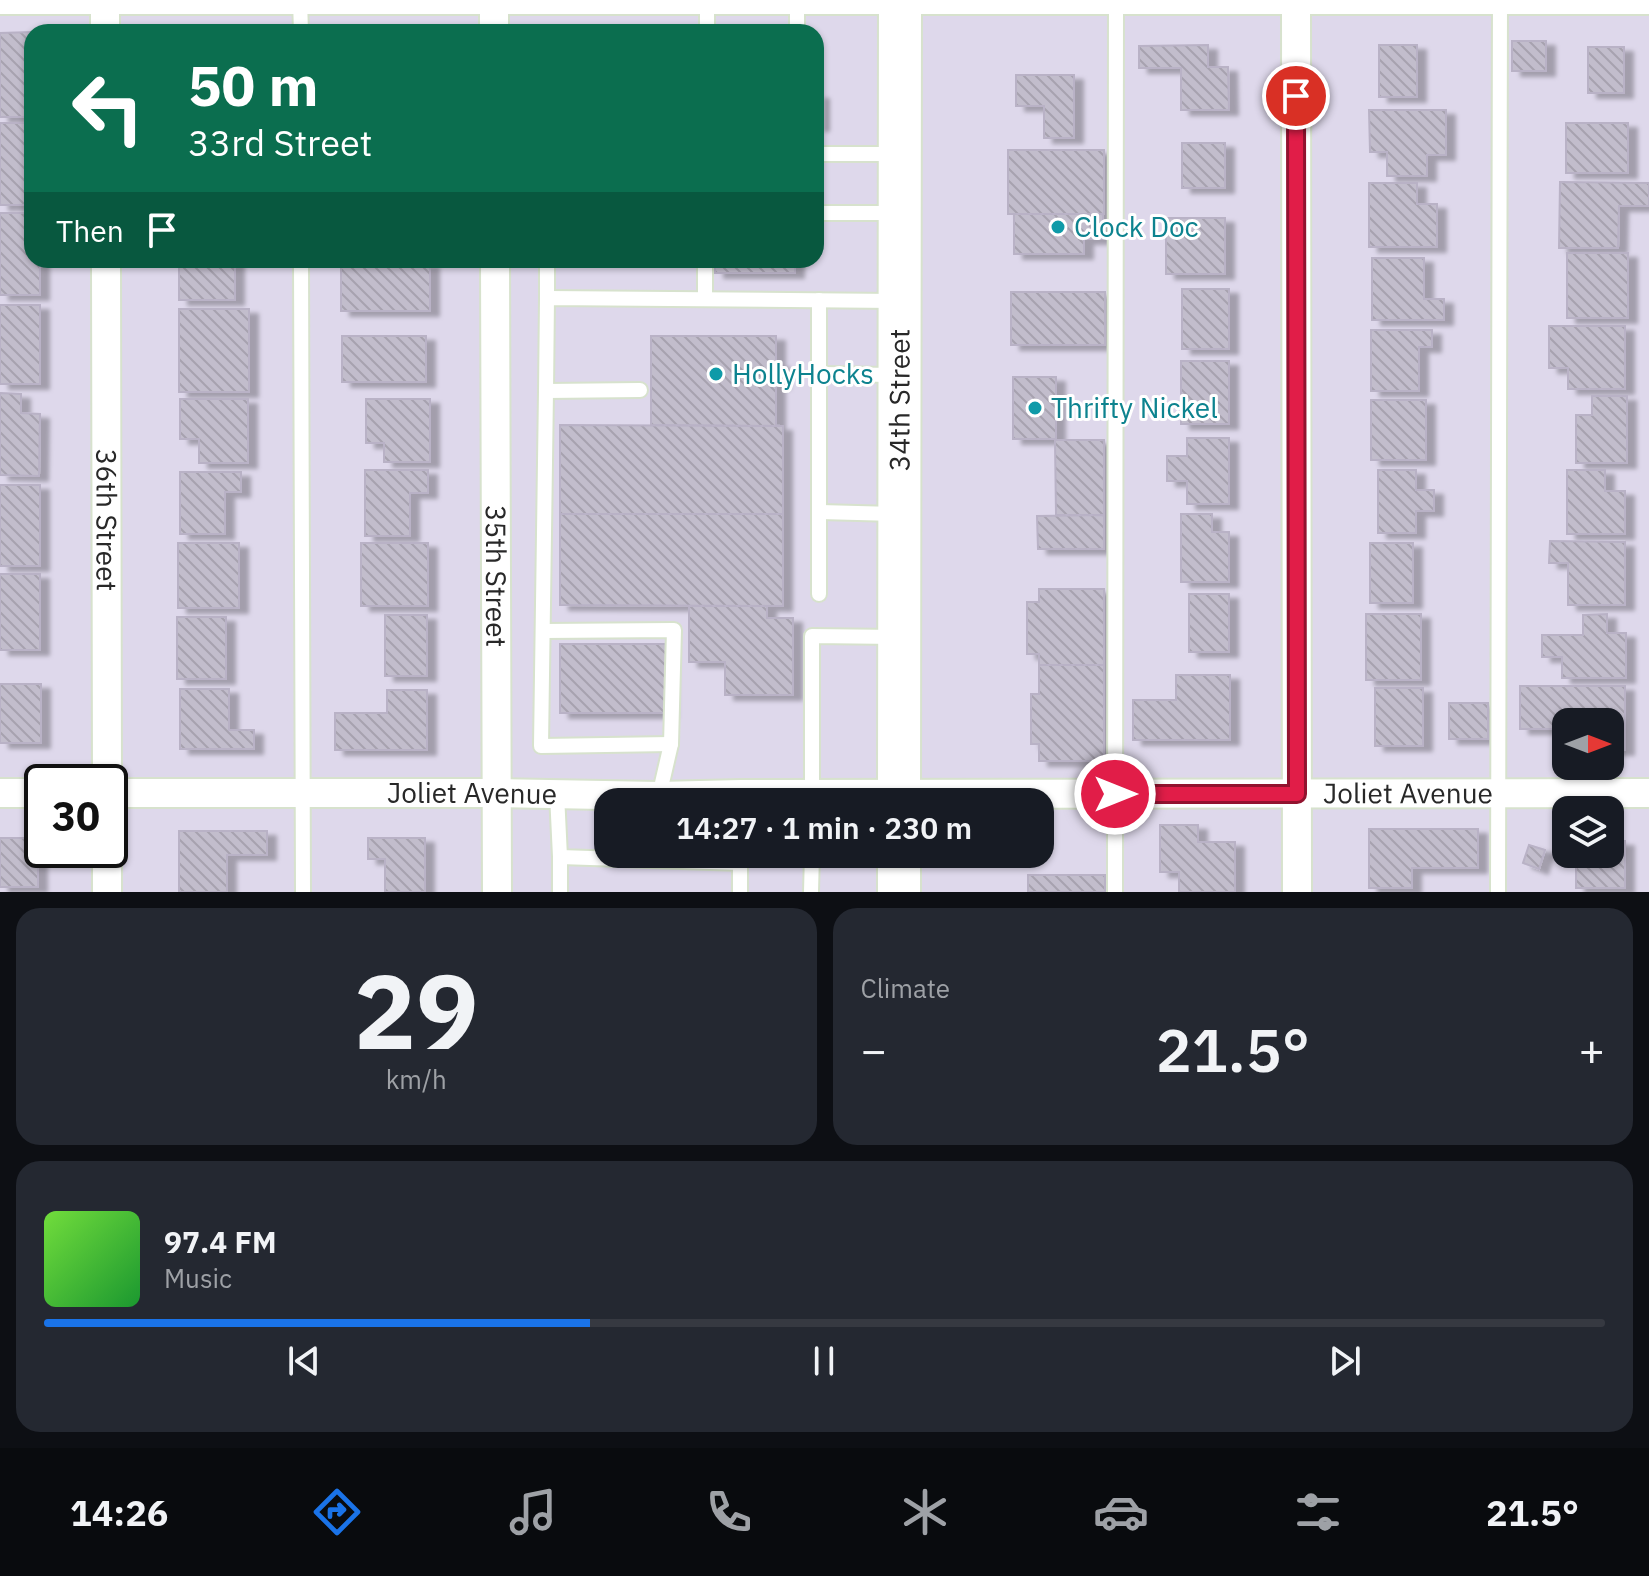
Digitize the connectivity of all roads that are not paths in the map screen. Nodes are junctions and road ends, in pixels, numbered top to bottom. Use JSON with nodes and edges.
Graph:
{"nodes":[{"id":1,"x":0,"y":0,"type":"edge"},
{"id":2,"x":105,"y":0,"type":"edge"},
{"id":3,"x":300,"y":0,"type":"edge"},
{"id":4,"x":485,"y":0,"type":"edge"},
{"id":5,"x":494,"y":0,"type":"edge"},
{"id":6,"x":503,"y":0,"type":"edge"},
{"id":7,"x":707,"y":0,"type":"edge"},
{"id":8,"x":900,"y":0,"type":"edge"},
{"id":9,"x":1116,"y":0,"type":"edge"},
{"id":10,"x":1296,"y":0,"type":"edge"},
{"id":11,"x":1500,"y":0,"type":"edge"},
{"id":12,"x":1649,"y":0,"type":"edge"},
{"id":13,"x":797,"y":1,"type":"edge"},
{"id":14,"x":105,"y":24,"type":"edge"},
{"id":15,"x":301,"y":24,"type":"edge"},
{"id":16,"x":494,"y":24,"type":"edge"},
{"id":17,"x":707,"y":24,"type":"edge"},
{"id":18,"x":797,"y":24,"type":"edge"},
{"id":19,"x":824,"y":154,"type":"edge"},
{"id":20,"x":900,"y":154,"type":"junction"},
{"id":21,"x":824,"y":213,"type":"edge"},
{"id":22,"x":900,"y":213,"type":"junction"},
{"id":23,"x":106,"y":268,"type":"edge"},
{"id":24,"x":301,"y":268,"type":"edge"},
{"id":25,"x":495,"y":268,"type":"edge"},
{"id":26,"x":547,"y":268,"type":"edge"},
{"id":27,"x":705,"y":268,"type":"edge"},
{"id":28,"x":547,"y":298,"type":"junction"},
{"id":29,"x":705,"y":299,"type":"junction"},
{"id":30,"x":819,"y":300,"type":"junction"},
{"id":31,"x":900,"y":301,"type":"junction"},
{"id":32,"x":820,"y":374,"type":"junction"},
{"id":33,"x":900,"y":375,"type":"junction"},
{"id":34,"x":640,"y":390,"type":"dead end"},
{"id":35,"x":546,"y":391,"type":"junction"},
{"id":36,"x":820,"y":512,"type":"junction"},
{"id":37,"x":900,"y":514,"type":"junction"},
{"id":38,"x":819,"y":594,"type":"dead end"},
{"id":39,"x":543,"y":631,"type":"junction"},
{"id":40,"x":900,"y":637,"type":"junction"},
{"id":41,"x":671,"y":744,"type":"junction"},
{"id":42,"x":107,"y":764,"type":"edge"},
{"id":43,"x":661,"y":788,"type":"edge"},
{"id":44,"x":812,"y":788,"type":"edge"},
{"id":45,"x":899,"y":788,"type":"edge"},
{"id":46,"x":0,"y":793,"type":"edge"},
{"id":47,"x":24,"y":793,"type":"edge"},
{"id":48,"x":128,"y":793,"type":"edge"},
{"id":49,"x":303,"y":793,"type":"junction"},
{"id":50,"x":497,"y":793,"type":"junction"},
{"id":51,"x":1498,"y":793,"type":"junction"},
{"id":52,"x":1649,"y":793,"type":"edge"},
{"id":53,"x":557,"y":794,"type":"junction"},
{"id":54,"x":1115,"y":794,"type":"junction"},
{"id":55,"x":1297,"y":794,"type":"junction"},
{"id":56,"x":594,"y":795,"type":"edge"},
{"id":57,"x":1054,"y":795,"type":"edge"},
{"id":58,"x":560,"y":857,"type":"junction"},
{"id":59,"x":594,"y":857,"type":"edge"},
{"id":60,"x":107,"y":868,"type":"edge"},
{"id":61,"x":740,"y":868,"type":"edge"},
{"id":62,"x":812,"y":868,"type":"edge"},
{"id":63,"x":899,"y":868,"type":"edge"},
{"id":64,"x":107,"y":892,"type":"edge"},
{"id":65,"x":303,"y":892,"type":"edge"},
{"id":66,"x":497,"y":892,"type":"edge"},
{"id":67,"x":560,"y":892,"type":"edge"},
{"id":68,"x":740,"y":892,"type":"edge"},
{"id":69,"x":811,"y":892,"type":"edge"},
{"id":70,"x":899,"y":892,"type":"edge"},
{"id":71,"x":1115,"y":892,"type":"edge"},
{"id":72,"x":1297,"y":892,"type":"edge"},
{"id":73,"x":1498,"y":892,"type":"edge"}],
"edges":[{"from":1,"to":2,"type":"street"},
{"from":2,"to":3,"type":"street"},
{"from":2,"to":14,"type":"street"},
{"from":3,"to":4,"type":"street"},
{"from":3,"to":15,"type":"lane"},
{"from":5,"to":16,"type":"street"},
{"from":6,"to":7,"type":"street"},
{"from":7,"to":13,"type":"street"},
{"from":7,"to":17,"type":"lane"},
{"from":8,"to":9,"type":"street"},
{"from":8,"to":13,"type":"street"},
{"from":8,"to":20,"type":"main road","name":"34th Street"},
{"from":9,"to":10,"type":"street"},
{"from":9,"to":54,"type":"lane"},
{"from":10,"to":11,"type":"street"},
{"from":10,"to":55,"type":"street"},
{"from":11,"to":12,"type":"street"},
{"from":11,"to":51,"type":"lane"},
{"from":13,"to":18,"type":"lane"},
{"from":19,"to":20,"type":"lane"},
{"from":20,"to":22,"type":"main road","name":"34th Street"},
{"from":21,"to":22,"type":"lane"},
{"from":22,"to":31,"type":"main road","name":"34th Street"},
{"from":23,"to":42,"type":"street","name":"36th Street"},
{"from":24,"to":49,"type":"lane"},
{"from":25,"to":50,"type":"street","name":"35th Street"},
{"from":26,"to":28,"type":"lane"},
{"from":27,"to":29,"type":"lane"},
{"from":28,"to":29,"type":"lane"},
{"from":28,"to":35,"type":"lane"},
{"from":29,"to":30,"type":"lane"},
{"from":30,"to":31,"type":"lane"},
{"from":30,"to":32,"type":"lane"},
{"from":31,"to":33,"type":"main road","name":"34th Street"},
{"from":32,"to":33,"type":"lane"},
{"from":32,"to":36,"type":"lane"},
{"from":33,"to":37,"type":"main road","name":"34th Street"},
{"from":34,"to":35,"type":"lane"},
{"from":35,"to":39,"type":"lane"},
{"from":36,"to":37,"type":"lane"},
{"from":36,"to":38,"type":"lane"},
{"from":37,"to":40,"type":"main road","name":"34th Street"},
{"from":39,"to":41,"type":"lane"},
{"from":39,"to":41,"type":"lane"},
{"from":40,"to":44,"type":"lane"},
{"from":40,"to":45,"type":"main road","name":"34th Street"},
{"from":41,"to":43,"type":"lane"},
{"from":46,"to":47,"type":"street"},
{"from":48,"to":49,"type":"street","name":"Joliet Avenue"},
{"from":49,"to":50,"type":"street","name":"Joliet Avenue"},
{"from":49,"to":65,"type":"lane"},
{"from":50,"to":53,"type":"street","name":"Joliet Avenue"},
{"from":50,"to":66,"type":"street","name":"35th Street"},
{"from":51,"to":52,"type":"street","name":"Joliet Avenue"},
{"from":51,"to":55,"type":"street","name":"Joliet Avenue"},
{"from":51,"to":73,"type":"lane"},
{"from":53,"to":56,"type":"street","name":"Joliet Avenue"},
{"from":53,"to":58,"type":"lane"},
{"from":54,"to":55,"type":"street","name":"Joliet Avenue"},
{"from":54,"to":57,"type":"street","name":"Joliet Avenue"},
{"from":54,"to":71,"type":"lane"},
{"from":55,"to":72,"type":"street"},
{"from":58,"to":59,"type":"lane"},
{"from":58,"to":67,"type":"lane"},
{"from":60,"to":64,"type":"street"},
{"from":61,"to":68,"type":"lane"},
{"from":62,"to":69,"type":"lane"},
{"from":63,"to":70,"type":"main road"}]}
